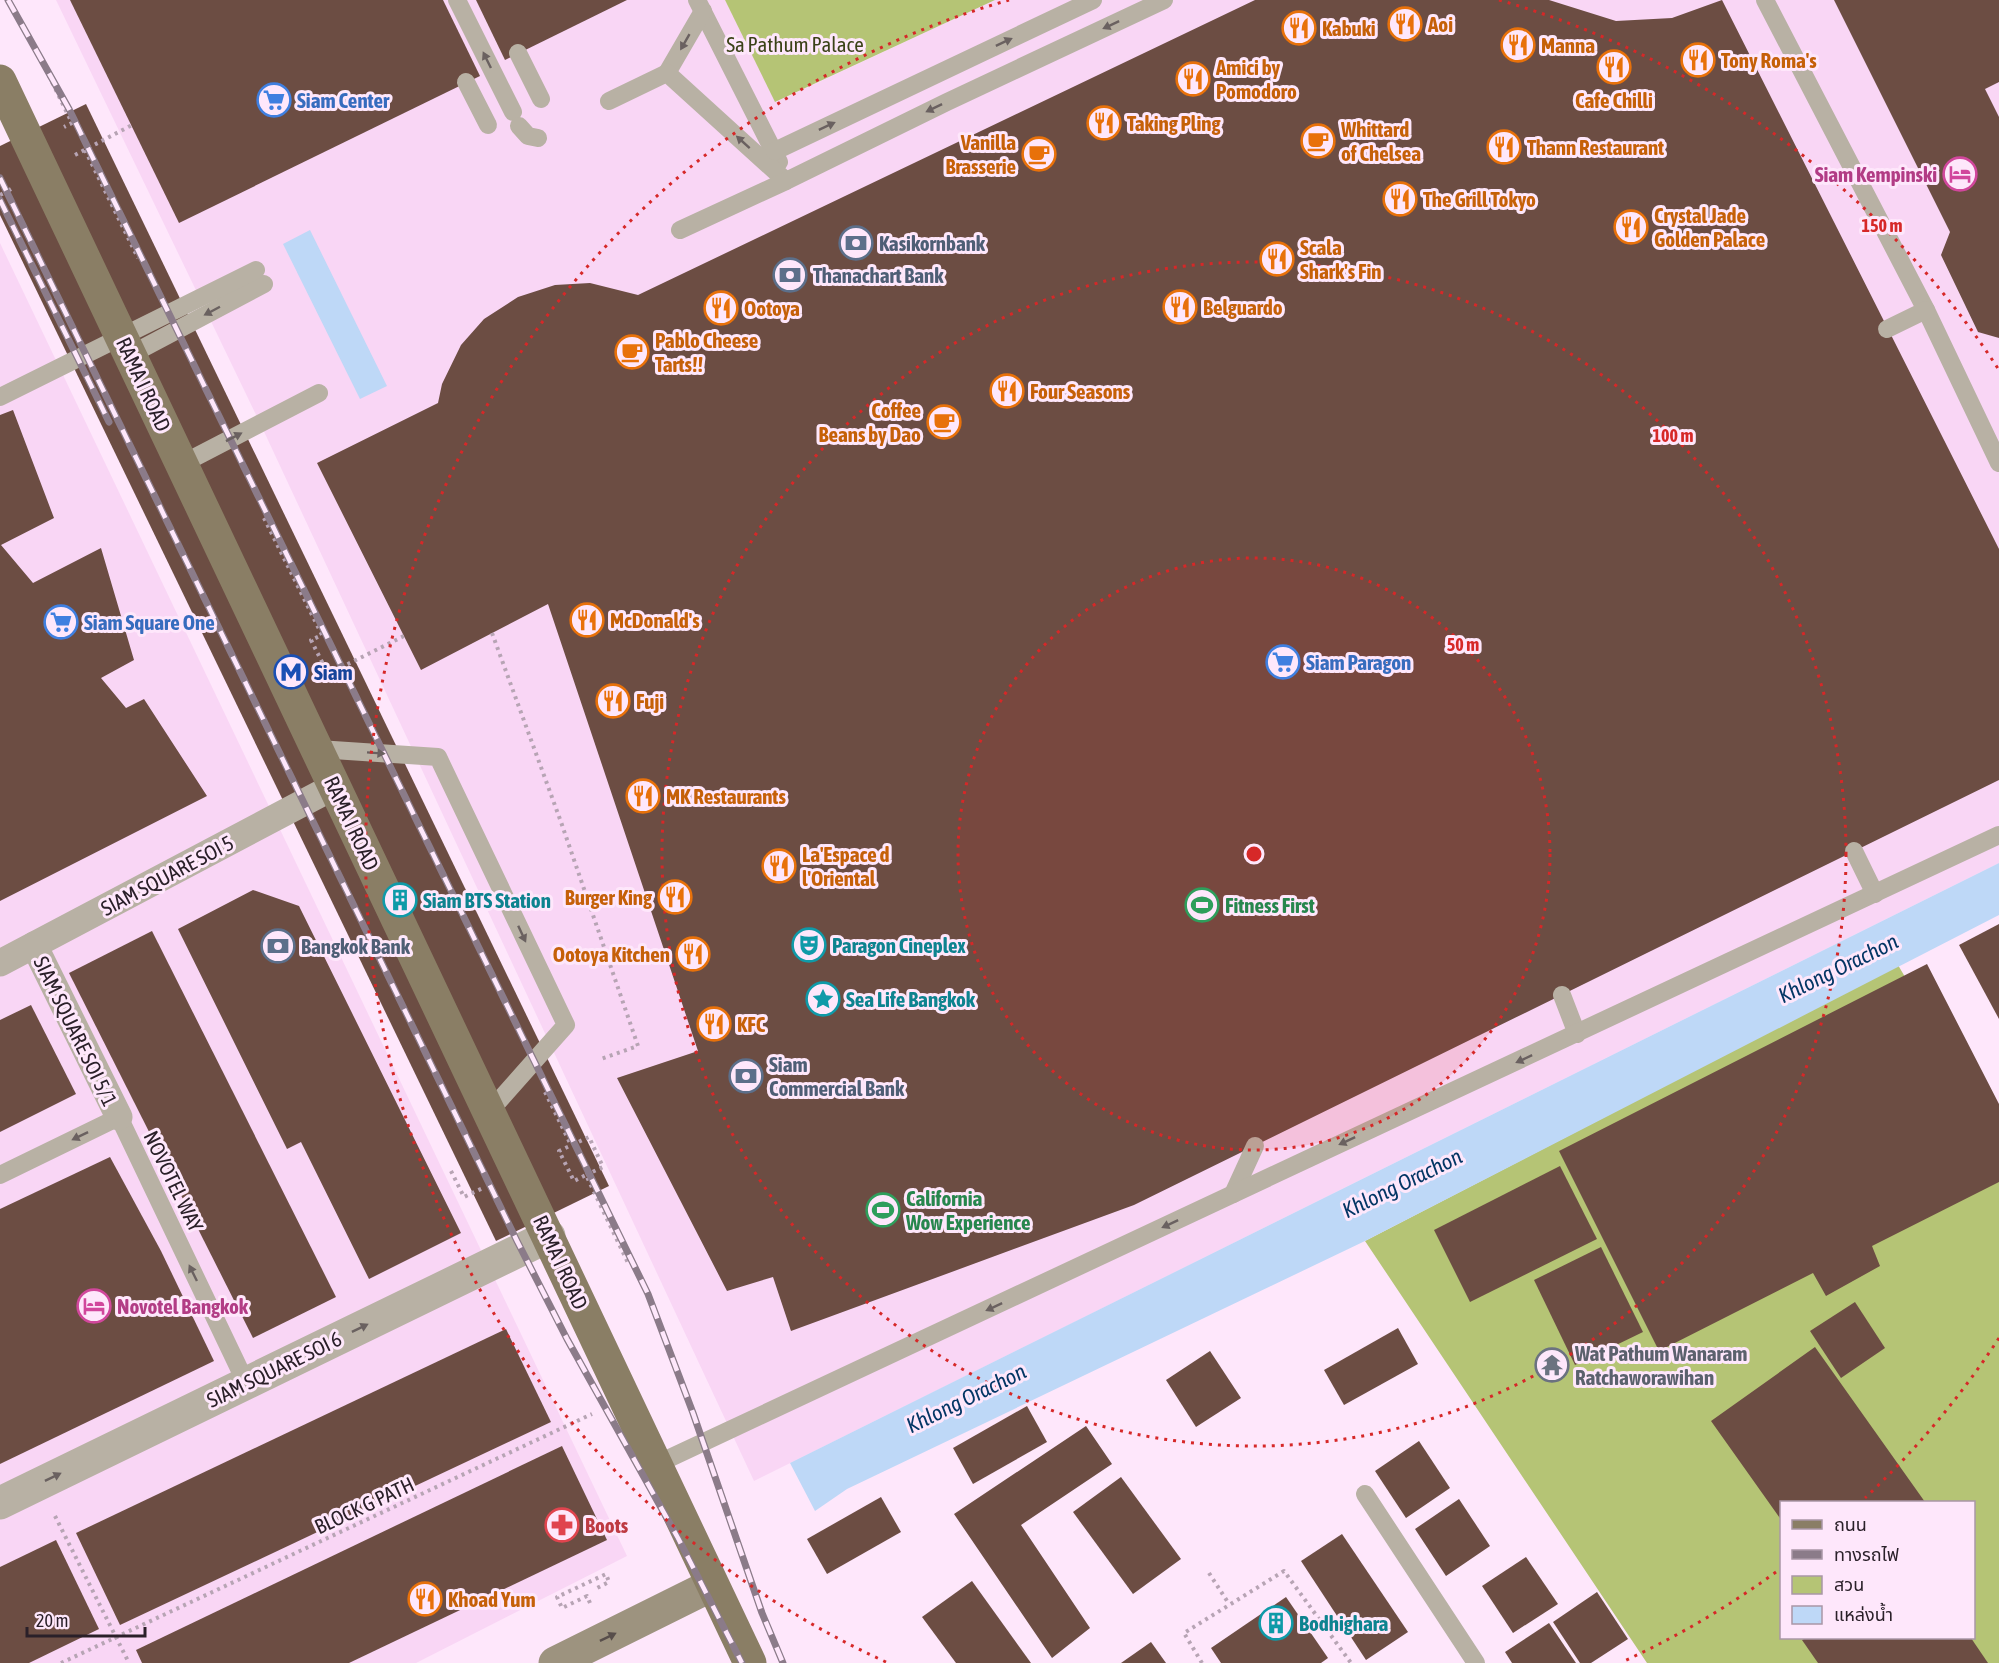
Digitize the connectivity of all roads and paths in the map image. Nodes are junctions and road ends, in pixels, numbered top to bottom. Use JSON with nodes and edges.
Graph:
{"nodes":[{"id":1,"x":457,"y":0,"type":"edge"},
{"id":2,"x":1093,"y":0,"type":"edge"},
{"id":3,"x":1164,"y":0,"type":"edge"},
{"id":4,"x":1765,"y":0,"type":"edge"},
{"id":5,"x":700,"y":5,"type":"edge"},
{"id":6,"x":29,"y":35,"type":"dead end"},
{"id":7,"x":518,"y":53,"type":"dead end"},
{"id":8,"x":667,"y":73,"type":"junction"},
{"id":9,"x":0,"y":81,"type":"edge"},
{"id":10,"x":466,"y":82,"type":"dead end"},
{"id":11,"x":541,"y":99,"type":"dead end"},
{"id":12,"x":609,"y":101,"type":"dead end"},
{"id":13,"x":132,"y":125,"type":"dead end"},
{"id":14,"x":488,"y":125,"type":"dead end"},
{"id":15,"x":64,"y":136,"type":"dead end"},
{"id":16,"x":538,"y":138,"type":"dead end"},
{"id":17,"x":71,"y":150,"type":"dead end"},
{"id":18,"x":85,"y":150,"type":"junction"},
{"id":19,"x":775,"y":151,"type":"junction"},
{"id":20,"x":786,"y":181,"type":"junction"},
{"id":21,"x":6,"y":192,"type":"dead end"},
{"id":22,"x":0,"y":195,"type":"edge"},
{"id":23,"x":10,"y":201,"type":"dead end"},
{"id":24,"x":680,"y":230,"type":"dead end"},
{"id":25,"x":138,"y":258,"type":"dead end"},
{"id":26,"x":260,"y":277,"type":"dead end"},
{"id":27,"x":58,"y":300,"type":"dead end"},
{"id":28,"x":1926,"y":310,"type":"junction"},
{"id":29,"x":1887,"y":329,"type":"dead end"},
{"id":30,"x":126,"y":346,"type":"junction"},
{"id":31,"x":320,"y":393,"type":"dead end"},
{"id":32,"x":0,"y":398,"type":"edge"},
{"id":33,"x":1999,"y":463,"type":"edge"},
{"id":34,"x":182,"y":464,"type":"junction"},
{"id":35,"x":264,"y":518,"type":"dead end"},
{"id":36,"x":492,"y":633,"type":"dead end"},
{"id":37,"x":404,"y":636,"type":"dead end"},
{"id":38,"x":318,"y":749,"type":"junction"},
{"id":39,"x":335,"y":786,"type":"junction"},
{"id":40,"x":1999,"y":835,"type":"edge"},
{"id":41,"x":1854,"y":851,"type":"dead end"},
{"id":42,"x":1875,"y":894,"type":"junction"},
{"id":43,"x":34,"y":945,"type":"junction"},
{"id":44,"x":0,"y":963,"type":"edge"},
{"id":45,"x":1562,"y":995,"type":"dead end"},
{"id":46,"x":1577,"y":1034,"type":"junction"},
{"id":47,"x":601,"y":1059,"type":"dead end"},
{"id":48,"x":489,"y":1112,"type":"junction"},
{"id":49,"x":119,"y":1117,"type":"junction"},
{"id":50,"x":567,"y":1138,"type":"dead end"},
{"id":51,"x":571,"y":1145,"type":"junction"},
{"id":52,"x":1255,"y":1146,"type":"dead end"},
{"id":53,"x":451,"y":1171,"type":"dead end"},
{"id":54,"x":0,"y":1174,"type":"edge"},
{"id":55,"x":586,"y":1175,"type":"junction"},
{"id":56,"x":473,"y":1193,"type":"dead end"},
{"id":57,"x":1233,"y":1194,"type":"junction"},
{"id":58,"x":549,"y":1236,"type":"junction"},
{"id":59,"x":629,"y":1265,"type":"dead end"},
{"id":60,"x":246,"y":1383,"type":"junction"},
{"id":61,"x":625,"y":1399,"type":"junction"},
{"id":62,"x":657,"y":1464,"type":"junction"},
{"id":63,"x":39,"y":1484,"type":"junction"},
{"id":64,"x":1365,"y":1494,"type":"dead end"},
{"id":65,"x":0,"y":1503,"type":"edge"},
{"id":66,"x":1209,"y":1573,"type":"dead end"},
{"id":67,"x":712,"y":1585,"type":"junction"},
{"id":68,"x":595,"y":1589,"type":"dead end"},
{"id":69,"x":590,"y":1603,"type":"dead end"},
{"id":70,"x":1229,"y":1604,"type":"junction"},
{"id":71,"x":116,"y":1638,"type":"junction"},
{"id":72,"x":61,"y":1663,"type":"edge"},
{"id":73,"x":129,"y":1663,"type":"edge"},
{"id":74,"x":555,"y":1663,"type":"edge"},
{"id":75,"x":750,"y":1663,"type":"edge"},
{"id":76,"x":1202,"y":1663,"type":"edge"},
{"id":77,"x":1351,"y":1663,"type":"edge"},
{"id":78,"x":1476,"y":1663,"type":"edge"}],
"edges":[{"from":16,"to":1,"type":"lane","one_way":true},
{"from":19,"to":2,"type":"lane","one_way":true},
{"from":3,"to":20,"type":"lane","one_way":true},
{"from":4,"to":28,"type":"lane"},
{"from":5,"to":8,"type":"lane","one_way":true},
{"from":5,"to":19,"type":"lane"},
{"from":6,"to":15,"type":"path"},
{"from":7,"to":11,"type":"lane"},
{"from":8,"to":12,"type":"lane"},
{"from":20,"to":8,"type":"lane","one_way":true},
{"from":9,"to":30,"type":"main road","name":"RAMA I ROAD"},
{"from":10,"to":14,"type":"lane"},
{"from":13,"to":18,"type":"path"},
{"from":17,"to":18,"type":"path"},
{"from":18,"to":25,"type":"path"},
{"from":19,"to":20,"type":"lane"},
{"from":20,"to":24,"type":"lane"},
{"from":21,"to":22,"type":"path"},
{"from":23,"to":27,"type":"path"},
{"from":26,"to":30,"type":"lane"},
{"from":28,"to":29,"type":"lane"},
{"from":28,"to":33,"type":"lane"},
{"from":30,"to":32,"type":"lane"},
{"from":30,"to":34,"type":"main road","name":"RAMA I ROAD"},
{"from":34,"to":31,"type":"lane","one_way":true},
{"from":34,"to":38,"type":"main road","name":"RAMA I ROAD"},
{"from":35,"to":37,"type":"path"},
{"from":36,"to":47,"type":"path"},
{"from":38,"to":39,"type":"main road","name":"RAMA I ROAD"},
{"from":38,"to":48,"type":"lane","one_way":true},
{"from":39,"to":43,"type":"street","name":"SIAM SQUARE SOI 5"},
{"from":39,"to":48,"type":"main road","name":"RAMA I ROAD"},
{"from":40,"to":42,"type":"lane"},
{"from":41,"to":42,"type":"lane"},
{"from":42,"to":46,"type":"lane"},
{"from":43,"to":44,"type":"street","name":"SIAM SQUARE SOI 5"},
{"from":43,"to":49,"type":"street","name":"SIAM SQUARE SOI 5/1"},
{"from":45,"to":46,"type":"lane"},
{"from":46,"to":57,"type":"lane","one_way":true},
{"from":48,"to":58,"type":"main road","name":"RAMA I ROAD"},
{"from":49,"to":54,"type":"lane","name":"NOVOTEL WAY","one_way":true},
{"from":60,"to":49,"type":"lane","name":"NOVOTEL WAY","one_way":true},
{"from":50,"to":51,"type":"path"},
{"from":51,"to":55,"type":"path"},
{"from":51,"to":55,"type":"path"},
{"from":52,"to":57,"type":"lane"},
{"from":53,"to":56,"type":"path"},
{"from":55,"to":59,"type":"path"},
{"from":57,"to":62,"type":"lane","one_way":true},
{"from":60,"to":58,"type":"street","name":"SIAM SQUARE SOI 6","one_way":true},
{"from":58,"to":61,"type":"main road","name":"RAMA I ROAD"},
{"from":63,"to":60,"type":"street","name":"SIAM SQUARE SOI 6","one_way":true},
{"from":61,"to":62,"type":"main road","name":"RAMA I ROAD"},
{"from":61,"to":71,"type":"path","name":"BLOCK G PATH"},
{"from":62,"to":67,"type":"main road","name":"RAMA I ROAD"},
{"from":63,"to":65,"type":"street","name":"SIAM SQUARE SOI 6"},
{"from":63,"to":71,"type":"path"},
{"from":64,"to":78,"type":"lane"},
{"from":66,"to":70,"type":"path"},
{"from":74,"to":67,"type":"main road","one_way":true},
{"from":67,"to":75,"type":"main road","name":"RAMA I ROAD"},
{"from":68,"to":69,"type":"path"},
{"from":70,"to":76,"type":"path"},
{"from":70,"to":77,"type":"path"},
{"from":71,"to":72,"type":"path","name":"BLOCK G PATH"},
{"from":71,"to":73,"type":"path"}]}
